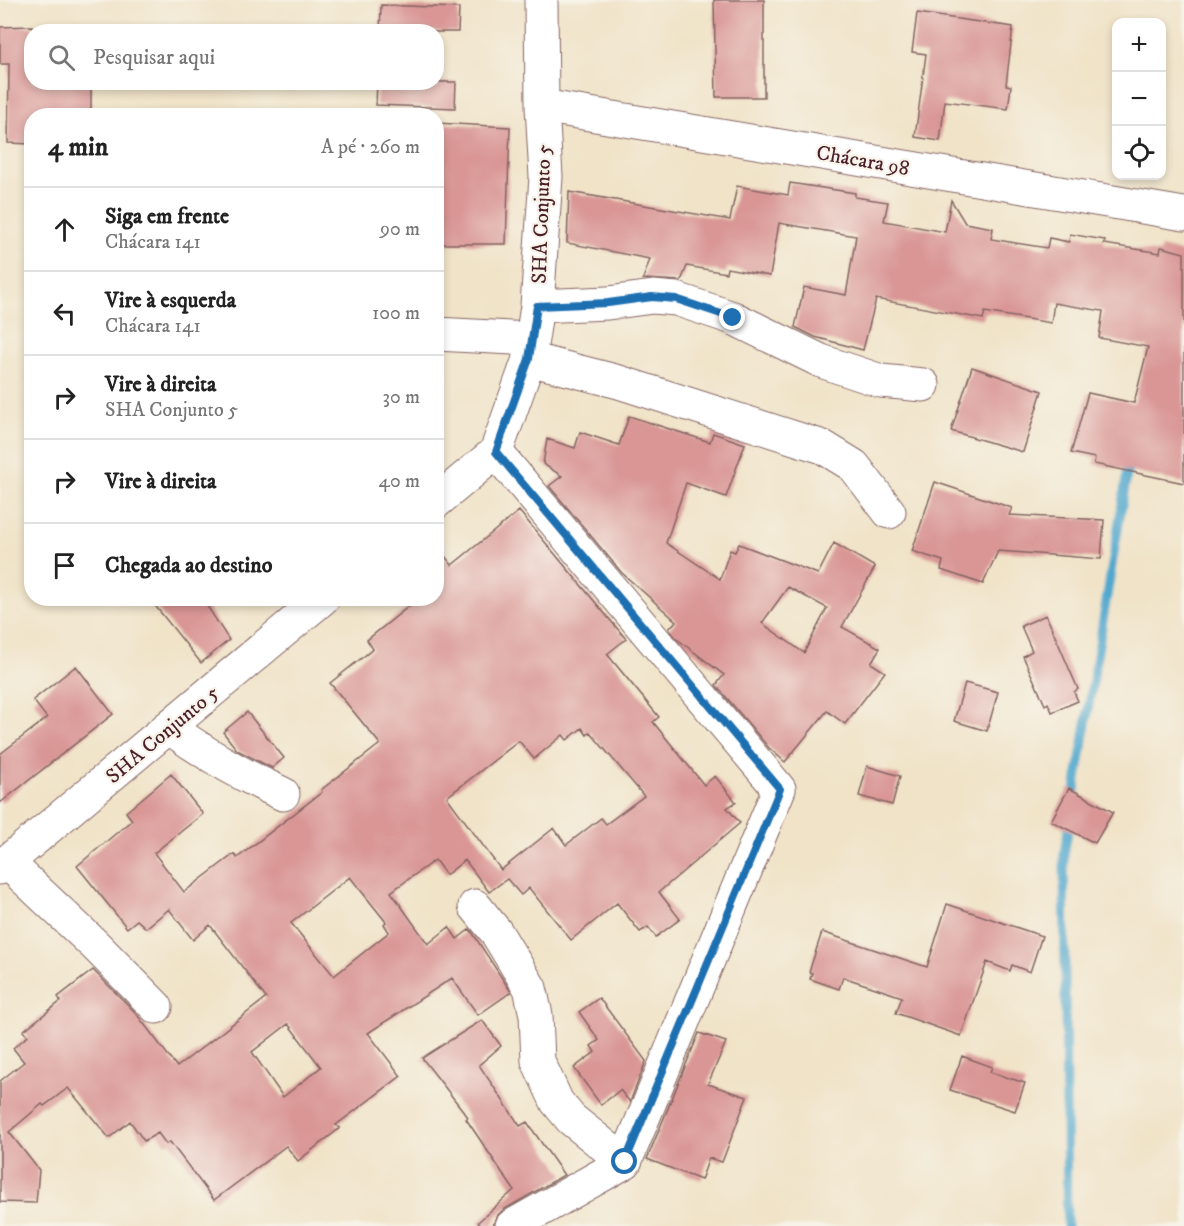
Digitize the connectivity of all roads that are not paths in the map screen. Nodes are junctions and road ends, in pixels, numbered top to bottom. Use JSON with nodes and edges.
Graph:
{"nodes":[{"id":1,"x":541,"y":0,"type":"edge"},
{"id":2,"x":542,"y":106,"type":"junction"},
{"id":3,"x":1184,"y":214,"type":"edge"},
{"id":4,"x":537,"y":306,"type":"junction"},
{"id":5,"x":444,"y":335,"type":"edge"},
{"id":6,"x":530,"y":349,"type":"junction"},
{"id":7,"x":923,"y":385,"type":"dead end"},
{"id":8,"x":496,"y":452,"type":"junction"},
{"id":9,"x":444,"y":495,"type":"edge"},
{"id":10,"x":889,"y":512,"type":"dead end"},
{"id":11,"x":314,"y":606,"type":"edge"},
{"id":12,"x":170,"y":728,"type":"junction"},
{"id":13,"x":283,"y":794,"type":"dead end"},
{"id":14,"x":3,"y":865,"type":"edge"},
{"id":15,"x":475,"y":906,"type":"dead end"},
{"id":16,"x":156,"y":1007,"type":"dead end"},
{"id":17,"x":625,"y":1162,"type":"junction"},
{"id":18,"x":512,"y":1226,"type":"edge"}],
"edges":[{"from":1,"to":2,"type":"street","name":"SHA Conjunto 5"},
{"from":2,"to":3,"type":"street","name":"Chácara 98"},
{"from":2,"to":4,"type":"street","name":"SHA Conjunto 5"},
{"from":4,"to":6,"type":"street","name":"SHA Conjunto 5"},
{"from":4,"to":7,"type":"street"},
{"from":5,"to":6,"type":"street"},
{"from":6,"to":8,"type":"street","name":"SHA Conjunto 5"},
{"from":6,"to":10,"type":"street"},
{"from":8,"to":9,"type":"street"},
{"from":8,"to":17,"type":"street"},
{"from":11,"to":12,"type":"street","name":"SHA Conjunto 5"},
{"from":12,"to":13,"type":"street"},
{"from":12,"to":14,"type":"street","name":"SHA Conjunto 5"},
{"from":14,"to":16,"type":"street"},
{"from":15,"to":17,"type":"street"},
{"from":17,"to":18,"type":"street"}]}
